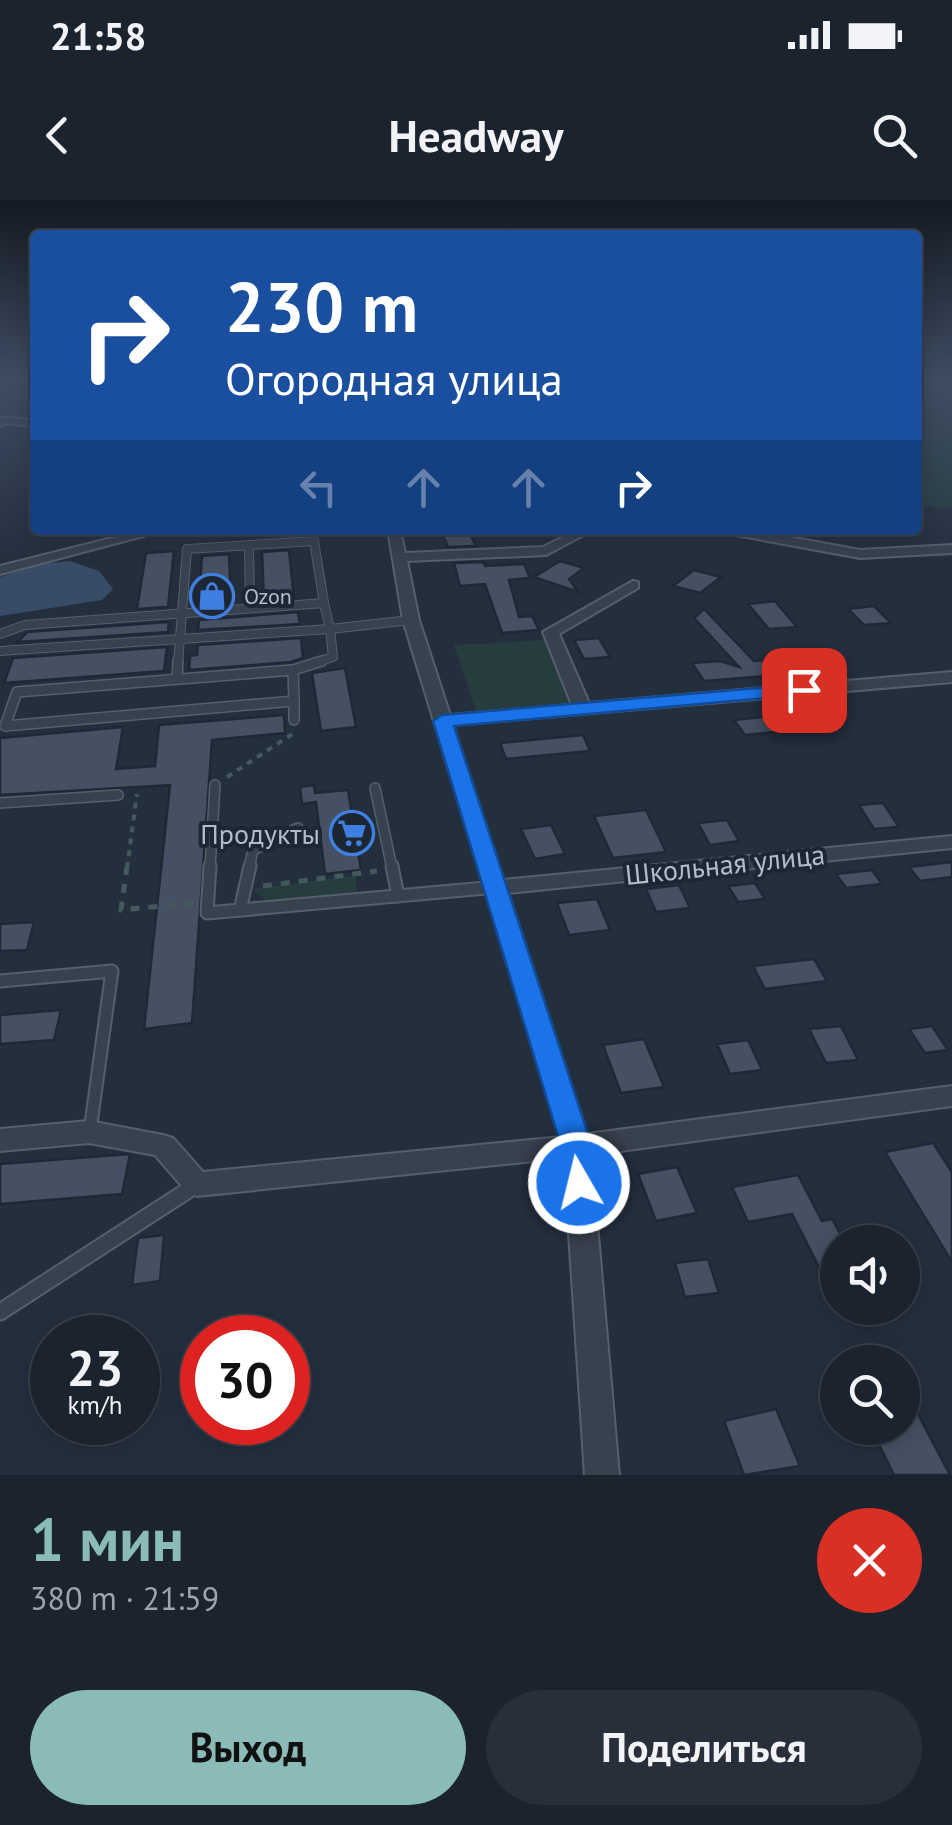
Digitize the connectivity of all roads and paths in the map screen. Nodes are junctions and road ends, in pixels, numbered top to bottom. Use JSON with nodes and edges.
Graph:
{"nodes":[{"id":1,"x":140,"y":535,"type":"edge"},
{"id":2,"x":395,"y":535,"type":"edge"},
{"id":3,"x":577,"y":535,"type":"edge"},
{"id":4,"x":757,"y":535,"type":"edge"},
{"id":5,"x":250,"y":545,"type":"junction"},
{"id":6,"x":952,"y":549,"type":"edge"},
{"id":7,"x":399,"y":558,"type":"junction"},
{"id":8,"x":0,"y":570,"type":"edge"},
{"id":9,"x":633,"y":586,"type":"dead end"},
{"id":10,"x":324,"y":603,"type":"junction"},
{"id":11,"x":250,"y":608,"type":"junction"},
{"id":12,"x":184,"y":613,"type":"junction"},
{"id":13,"x":411,"y":620,"type":"junction"},
{"id":14,"x":330,"y":629,"type":"junction"},
{"id":15,"x":0,"y":634,"type":"edge"},
{"id":16,"x":181,"y":641,"type":"junction"},
{"id":17,"x":0,"y":651,"type":"edge"},
{"id":18,"x":293,"y":670,"type":"junction"},
{"id":19,"x":952,"y":677,"type":"edge"},
{"id":20,"x":177,"y":679,"type":"junction"},
{"id":21,"x":294,"y":701,"type":"junction"},
{"id":22,"x":583,"y":710,"type":"junction"},
{"id":23,"x":294,"y":720,"type":"dead end"},
{"id":24,"x":442,"y":721,"type":"junction"},
{"id":25,"x":297,"y":731,"type":"dead end"},
{"id":26,"x":214,"y":785,"type":"joint"},
{"id":27,"x":375,"y":788,"type":"dead end"},
{"id":28,"x":136,"y":794,"type":"dead end"},
{"id":29,"x":118,"y":795,"type":"dead end"},
{"id":30,"x":0,"y":803,"type":"edge"},
{"id":31,"x":298,"y":828,"type":"dead end"},
{"id":32,"x":952,"y":842,"type":"edge"},
{"id":33,"x":392,"y":869,"type":"junction"},
{"id":34,"x":498,"y":887,"type":"junction"},
{"id":35,"x":242,"y":888,"type":"junction"},
{"id":36,"x":398,"y":896,"type":"junction"},
{"id":37,"x":208,"y":902,"type":"junction"},
{"id":38,"x":240,"y":910,"type":"junction"},
{"id":39,"x":0,"y":981,"type":"edge"},
{"id":40,"x":952,"y":1096,"type":"edge"},
{"id":41,"x":90,"y":1132,"type":"junction"},
{"id":42,"x":0,"y":1140,"type":"edge"},
{"id":43,"x":576,"y":1146,"type":"junction"},
{"id":44,"x":197,"y":1184,"type":"junction"},
{"id":45,"x":0,"y":1312,"type":"edge"},
{"id":46,"x":602,"y":1475,"type":"edge"}],
"edges":[{"from":1,"to":8,"type":"street"},
{"from":2,"to":7,"type":"street"},
{"from":3,"to":7,"type":"street"},
{"from":4,"to":6,"type":"street"},
{"from":5,"to":10,"type":"lane"},
{"from":5,"to":11,"type":"lane"},
{"from":5,"to":12,"type":"lane"},
{"from":7,"to":13,"type":"street"},
{"from":9,"to":22,"type":"street"},
{"from":10,"to":11,"type":"lane"},
{"from":10,"to":14,"type":"lane"},
{"from":11,"to":12,"type":"lane"},
{"from":12,"to":15,"type":"lane"},
{"from":12,"to":16,"type":"lane"},
{"from":13,"to":14,"type":"lane"},
{"from":13,"to":24,"type":"street"},
{"from":14,"to":16,"type":"lane"},
{"from":14,"to":18,"type":"lane"},
{"from":16,"to":17,"type":"lane"},
{"from":16,"to":20,"type":"lane"},
{"from":18,"to":20,"type":"lane"},
{"from":18,"to":21,"type":"lane"},
{"from":19,"to":22,"type":"street"},
{"from":20,"to":21,"type":"lane"},
{"from":21,"to":23,"type":"lane"},
{"from":22,"to":24,"type":"street"},
{"from":24,"to":34,"type":"street"},
{"from":25,"to":26,"type":"path"},
{"from":26,"to":37,"type":"lane"},
{"from":27,"to":33,"type":"lane"},
{"from":28,"to":37,"type":"path"},
{"from":29,"to":30,"type":"lane"},
{"from":31,"to":35,"type":"lane"},
{"from":32,"to":34,"type":"street","name":"Школьная улица"},
{"from":33,"to":35,"type":"path"},
{"from":33,"to":36,"type":"lane"},
{"from":34,"to":36,"type":"lane"},
{"from":34,"to":43,"type":"street"},
{"from":35,"to":38,"type":"lane"},
{"from":36,"to":38,"type":"lane"},
{"from":37,"to":38,"type":"lane"},
{"from":39,"to":41,"type":"lane"},
{"from":40,"to":43,"type":"street"},
{"from":41,"to":42,"type":"street"},
{"from":41,"to":44,"type":"street"},
{"from":43,"to":44,"type":"street"},
{"from":43,"to":46,"type":"street"},
{"from":44,"to":45,"type":"lane"}]}
